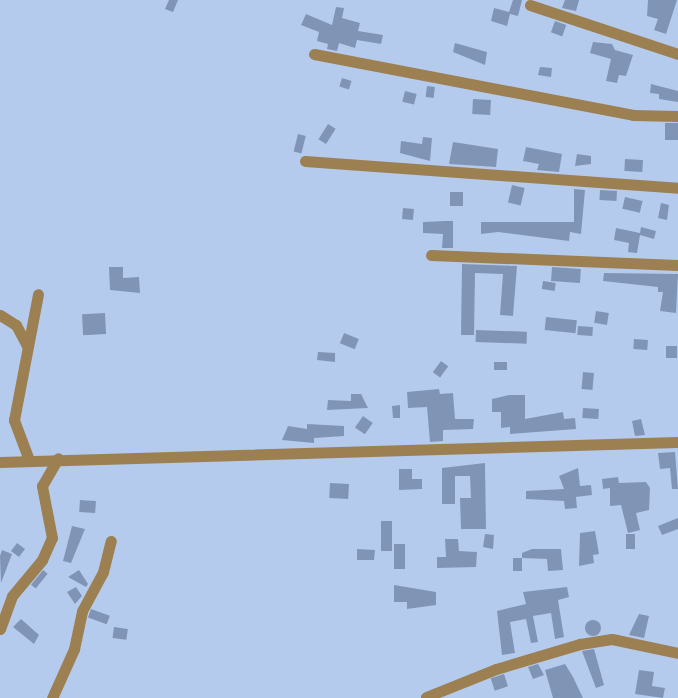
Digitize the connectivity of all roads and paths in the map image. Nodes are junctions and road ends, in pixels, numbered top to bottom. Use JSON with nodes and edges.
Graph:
{"nodes":[{"id":1,"x":530,"y":5,"type":"dead end"},
{"id":2,"x":314,"y":54,"type":"dead end"},
{"id":3,"x":678,"y":54,"type":"edge"},
{"id":4,"x":678,"y":116,"type":"edge"},
{"id":5,"x":305,"y":161,"type":"dead end"},
{"id":6,"x":678,"y":188,"type":"edge"},
{"id":7,"x":431,"y":255,"type":"dead end"},
{"id":8,"x":678,"y":265,"type":"edge"},
{"id":9,"x":38,"y":294,"type":"dead end"},
{"id":10,"x":0,"y":315,"type":"edge"},
{"id":11,"x":27,"y":346,"type":"junction"},
{"id":12,"x":678,"y":442,"type":"edge"},
{"id":13,"x":58,"y":458,"type":"junction"},
{"id":14,"x":29,"y":460,"type":"junction"},
{"id":15,"x":0,"y":462,"type":"edge"},
{"id":16,"x":111,"y":541,"type":"dead end"},
{"id":17,"x":0,"y":629,"type":"edge"},
{"id":18,"x":678,"y":653,"type":"edge"},
{"id":19,"x":426,"y":697,"type":"dead end"},
{"id":20,"x":52,"y":698,"type":"edge"}],
"edges":[{"from":1,"to":3,"type":"street"},
{"from":2,"to":4,"type":"street"},
{"from":5,"to":6,"type":"street"},
{"from":7,"to":8,"type":"street"},
{"from":9,"to":11,"type":"street"},
{"from":10,"to":11,"type":"street"},
{"from":11,"to":14,"type":"street"},
{"from":12,"to":13,"type":"street"},
{"from":13,"to":14,"type":"street"},
{"from":13,"to":17,"type":"street"},
{"from":14,"to":15,"type":"street"},
{"from":16,"to":20,"type":"street"},
{"from":18,"to":19,"type":"street"}]}
